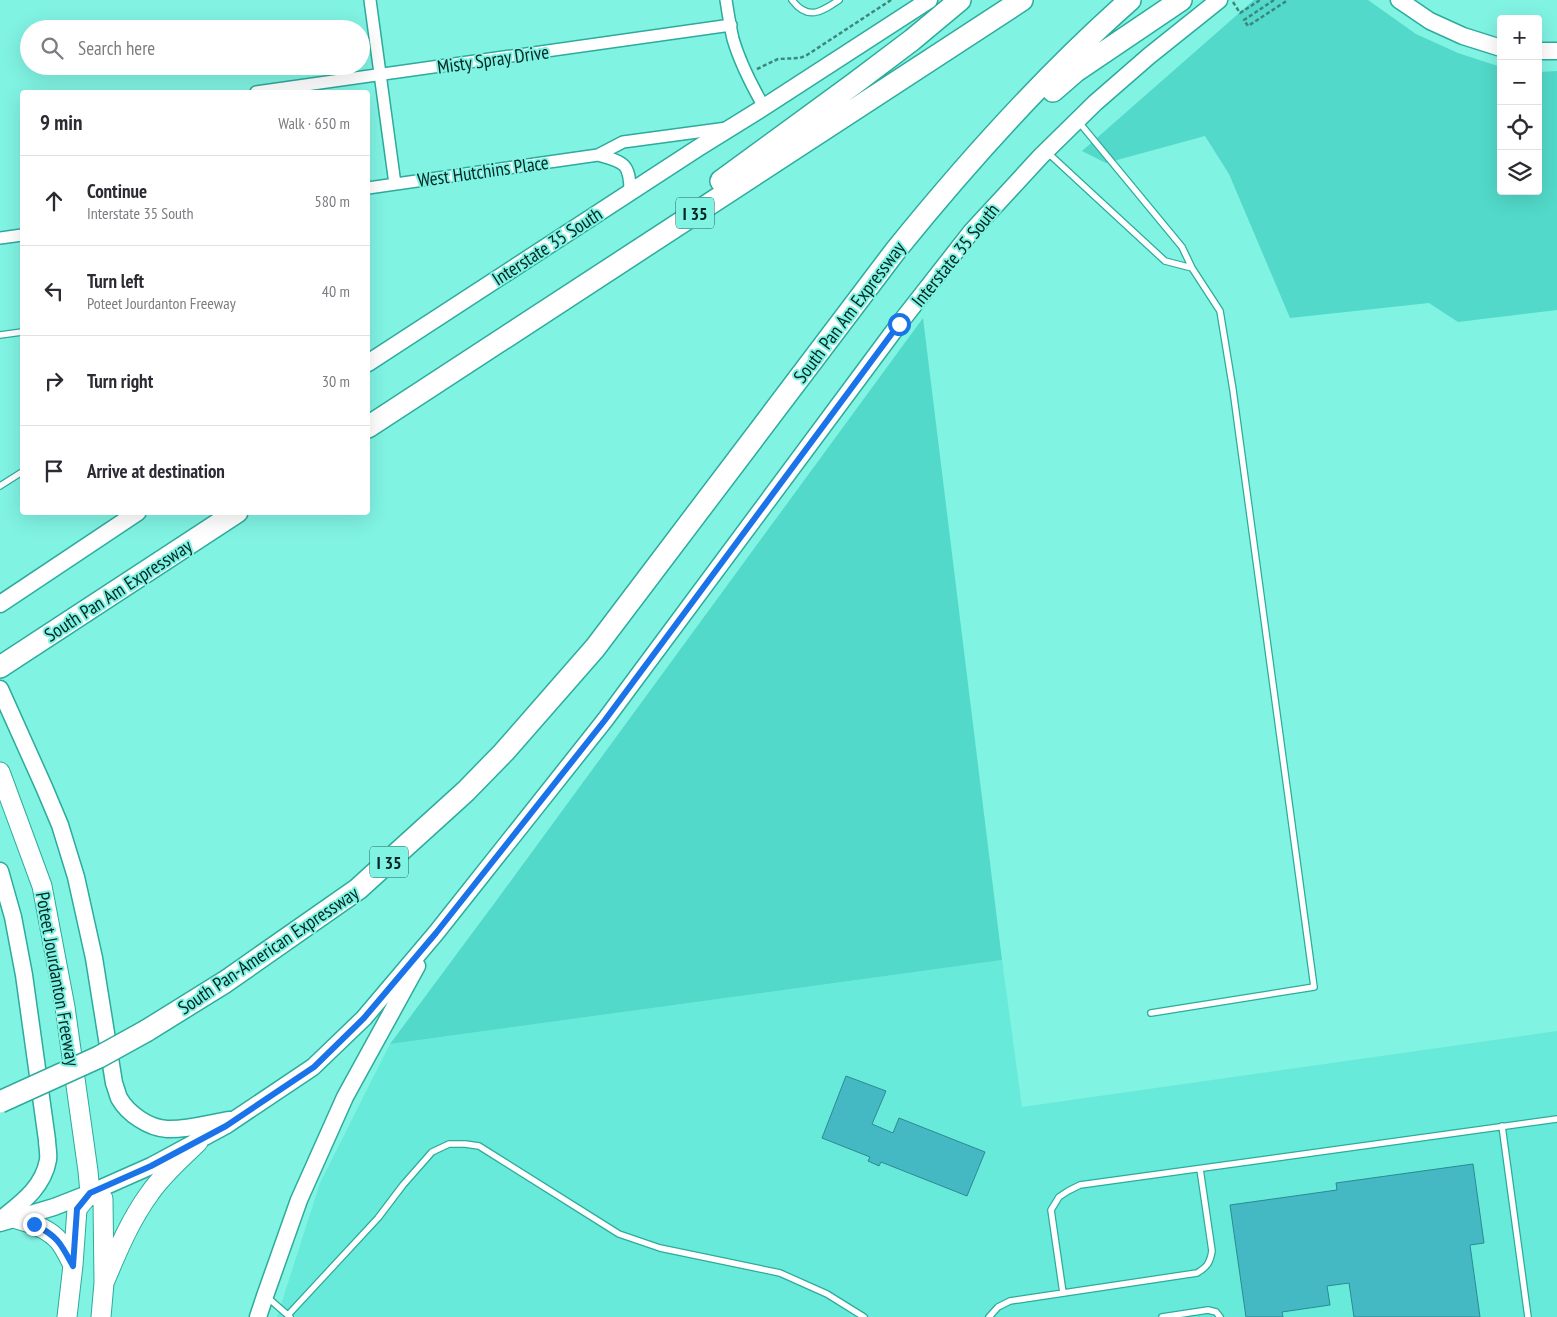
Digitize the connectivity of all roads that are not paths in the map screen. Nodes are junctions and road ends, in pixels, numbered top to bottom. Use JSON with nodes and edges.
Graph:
{"nodes":[{"id":1,"x":370,"y":0,"type":"edge"},
{"id":2,"x":726,"y":0,"type":"edge"},
{"id":3,"x":792,"y":0,"type":"edge"},
{"id":4,"x":839,"y":0,"type":"edge"},
{"id":5,"x":960,"y":0,"type":"edge"},
{"id":6,"x":1022,"y":0,"type":"edge"},
{"id":7,"x":1130,"y":0,"type":"edge"},
{"id":8,"x":1181,"y":0,"type":"edge"},
{"id":9,"x":1219,"y":0,"type":"edge"},
{"id":10,"x":1399,"y":0,"type":"edge"},
{"id":11,"x":923,"y":2,"type":"edge"},
{"id":12,"x":730,"y":25,"type":"junction"},
{"id":13,"x":1497,"y":47,"type":"edge"},
{"id":14,"x":1542,"y":51,"type":"edge"},
{"id":15,"x":1557,"y":51,"type":"edge"},
{"id":16,"x":381,"y":75,"type":"junction"},
{"id":17,"x":271,"y":90,"type":"edge"},
{"id":18,"x":764,"y":108,"type":"junction"},
{"id":19,"x":1078,"y":120,"type":"junction"},
{"id":20,"x":730,"y":127,"type":"junction"},
{"id":21,"x":1046,"y":152,"type":"junction"},
{"id":22,"x":598,"y":155,"type":"junction"},
{"id":23,"x":964,"y":168,"type":"junction"},
{"id":24,"x":395,"y":184,"type":"junction"},
{"id":25,"x":370,"y":188,"type":"edge"},
{"id":26,"x":630,"y":192,"type":"junction"},
{"id":27,"x":20,"y":235,"type":"edge"},
{"id":28,"x":0,"y":238,"type":"edge"},
{"id":29,"x":654,"y":240,"type":"junction"},
{"id":30,"x":1192,"y":268,"type":"junction"},
{"id":31,"x":20,"y":332,"type":"edge"},
{"id":32,"x":0,"y":335,"type":"edge"},
{"id":33,"x":370,"y":362,"type":"edge"},
{"id":34,"x":370,"y":426,"type":"edge"},
{"id":35,"x":20,"y":473,"type":"edge"},
{"id":36,"x":0,"y":486,"type":"edge"},
{"id":37,"x":131,"y":515,"type":"edge"},
{"id":38,"x":231,"y":515,"type":"edge"},
{"id":39,"x":1,"y":605,"type":"edge"},
{"id":40,"x":595,"y":648,"type":"joint"},
{"id":41,"x":0,"y":667,"type":"edge"},
{"id":42,"x":0,"y":689,"type":"edge"},
{"id":43,"x":0,"y":772,"type":"edge"},
{"id":44,"x":0,"y":871,"type":"edge"},
{"id":45,"x":436,"y":933,"type":"junction"},
{"id":46,"x":1151,"y":1013,"type":"dead end"},
{"id":47,"x":0,"y":1102,"type":"edge"},
{"id":48,"x":238,"y":1119,"type":"junction"},
{"id":49,"x":1557,"y":1119,"type":"edge"},
{"id":50,"x":1502,"y":1126,"type":"junction"},
{"id":51,"x":198,"y":1142,"type":"junction"},
{"id":52,"x":1200,"y":1169,"type":"junction"},
{"id":53,"x":90,"y":1193,"type":"junction"},
{"id":54,"x":6,"y":1221,"type":"edge"},
{"id":55,"x":73,"y":1266,"type":"junction"},
{"id":56,"x":104,"y":1284,"type":"junction"},
{"id":57,"x":1063,"y":1292,"type":"junction"},
{"id":58,"x":265,"y":1296,"type":"junction"},
{"id":59,"x":289,"y":1316,"type":"edge"},
{"id":60,"x":67,"y":1317,"type":"edge"},
{"id":61,"x":101,"y":1317,"type":"edge"},
{"id":62,"x":258,"y":1317,"type":"edge"},
{"id":63,"x":864,"y":1317,"type":"edge"},
{"id":64,"x":988,"y":1317,"type":"edge"},
{"id":65,"x":1162,"y":1317,"type":"edge"},
{"id":66,"x":1220,"y":1317,"type":"edge"},
{"id":67,"x":1528,"y":1317,"type":"edge"}],
"edges":[{"from":1,"to":16,"type":"street"},
{"from":2,"to":12,"type":"street"},
{"from":3,"to":4,"type":"lane"},
{"from":5,"to":29,"type":"highway"},
{"from":6,"to":29,"type":"highway","number":"I 35"},
{"from":7,"to":23,"type":"highway","name":"South Pan Am Expressway","number":"I 35"},
{"from":8,"to":23,"type":"highway"},
{"from":9,"to":19,"type":"main road","name":"Interstate 35 South"},
{"from":10,"to":13,"type":"main road"},
{"from":11,"to":18,"type":"main road","name":"Interstate 35 South"},
{"from":12,"to":16,"type":"street","name":"Misty Spray Drive"},
{"from":12,"to":18,"type":"street"},
{"from":14,"to":15,"type":"main road"},
{"from":16,"to":17,"type":"street","name":"Misty Spray Drive"},
{"from":16,"to":24,"type":"street"},
{"from":18,"to":20,"type":"main road","name":"Interstate 35 South"},
{"from":19,"to":21,"type":"main road","name":"Interstate 35 South"},
{"from":19,"to":30,"type":"lane"},
{"from":20,"to":22,"type":"street","name":"West Hutchins Place"},
{"from":20,"to":26,"type":"main road","name":"Interstate 35 South"},
{"from":21,"to":30,"type":"lane"},
{"from":21,"to":45,"type":"main road","name":"Interstate 35 South"},
{"from":22,"to":24,"type":"street","name":"West Hutchins Place"},
{"from":22,"to":26,"type":"street","name":"West Hutchins Place"},
{"from":23,"to":40,"type":"highway","name":"South Pan Am Expressway","number":"I 35"},
{"from":24,"to":25,"type":"street","name":"West Hutchins Place"},
{"from":26,"to":33,"type":"main road","name":"Interstate 35 South"},
{"from":27,"to":28,"type":"street"},
{"from":29,"to":34,"type":"highway","number":"I 35"},
{"from":30,"to":46,"type":"lane"},
{"from":31,"to":32,"type":"lane"},
{"from":35,"to":36,"type":"lane"},
{"from":37,"to":39,"type":"main road"},
{"from":38,"to":41,"type":"highway","name":"South Pan Am Expressway"},
{"from":40,"to":47,"type":"highway","name":"South Pan-American Expressway","number":"I 35","bridge":true},
{"from":42,"to":48,"type":"main road"},
{"from":43,"to":53,"type":"main road","name":"Poteet Jourdanton Freeway"},
{"from":44,"to":54,"type":"main road"},
{"from":45,"to":48,"type":"main road","name":"Interstate 35 South"},
{"from":45,"to":58,"type":"main road"},
{"from":48,"to":51,"type":"main road","name":"Interstate 35 South"},
{"from":49,"to":50,"type":"lane"},
{"from":50,"to":52,"type":"lane"},
{"from":50,"to":67,"type":"lane"},
{"from":51,"to":53,"type":"main road","name":"Interstate 35 South"},
{"from":51,"to":56,"type":"main road"},
{"from":52,"to":57,"type":"lane"},
{"from":52,"to":57,"type":"lane"},
{"from":53,"to":54,"type":"main road","name":"Interstate 35 South"},
{"from":53,"to":55,"type":"main road"},
{"from":53,"to":56,"type":"main road"},
{"from":54,"to":55,"type":"main road"},
{"from":55,"to":60,"type":"main road"},
{"from":56,"to":61,"type":"main road"},
{"from":57,"to":64,"type":"lane"},
{"from":58,"to":59,"type":"lane"},
{"from":58,"to":62,"type":"main road"},
{"from":59,"to":63,"type":"lane"},
{"from":65,"to":66,"type":"lane"}]}
